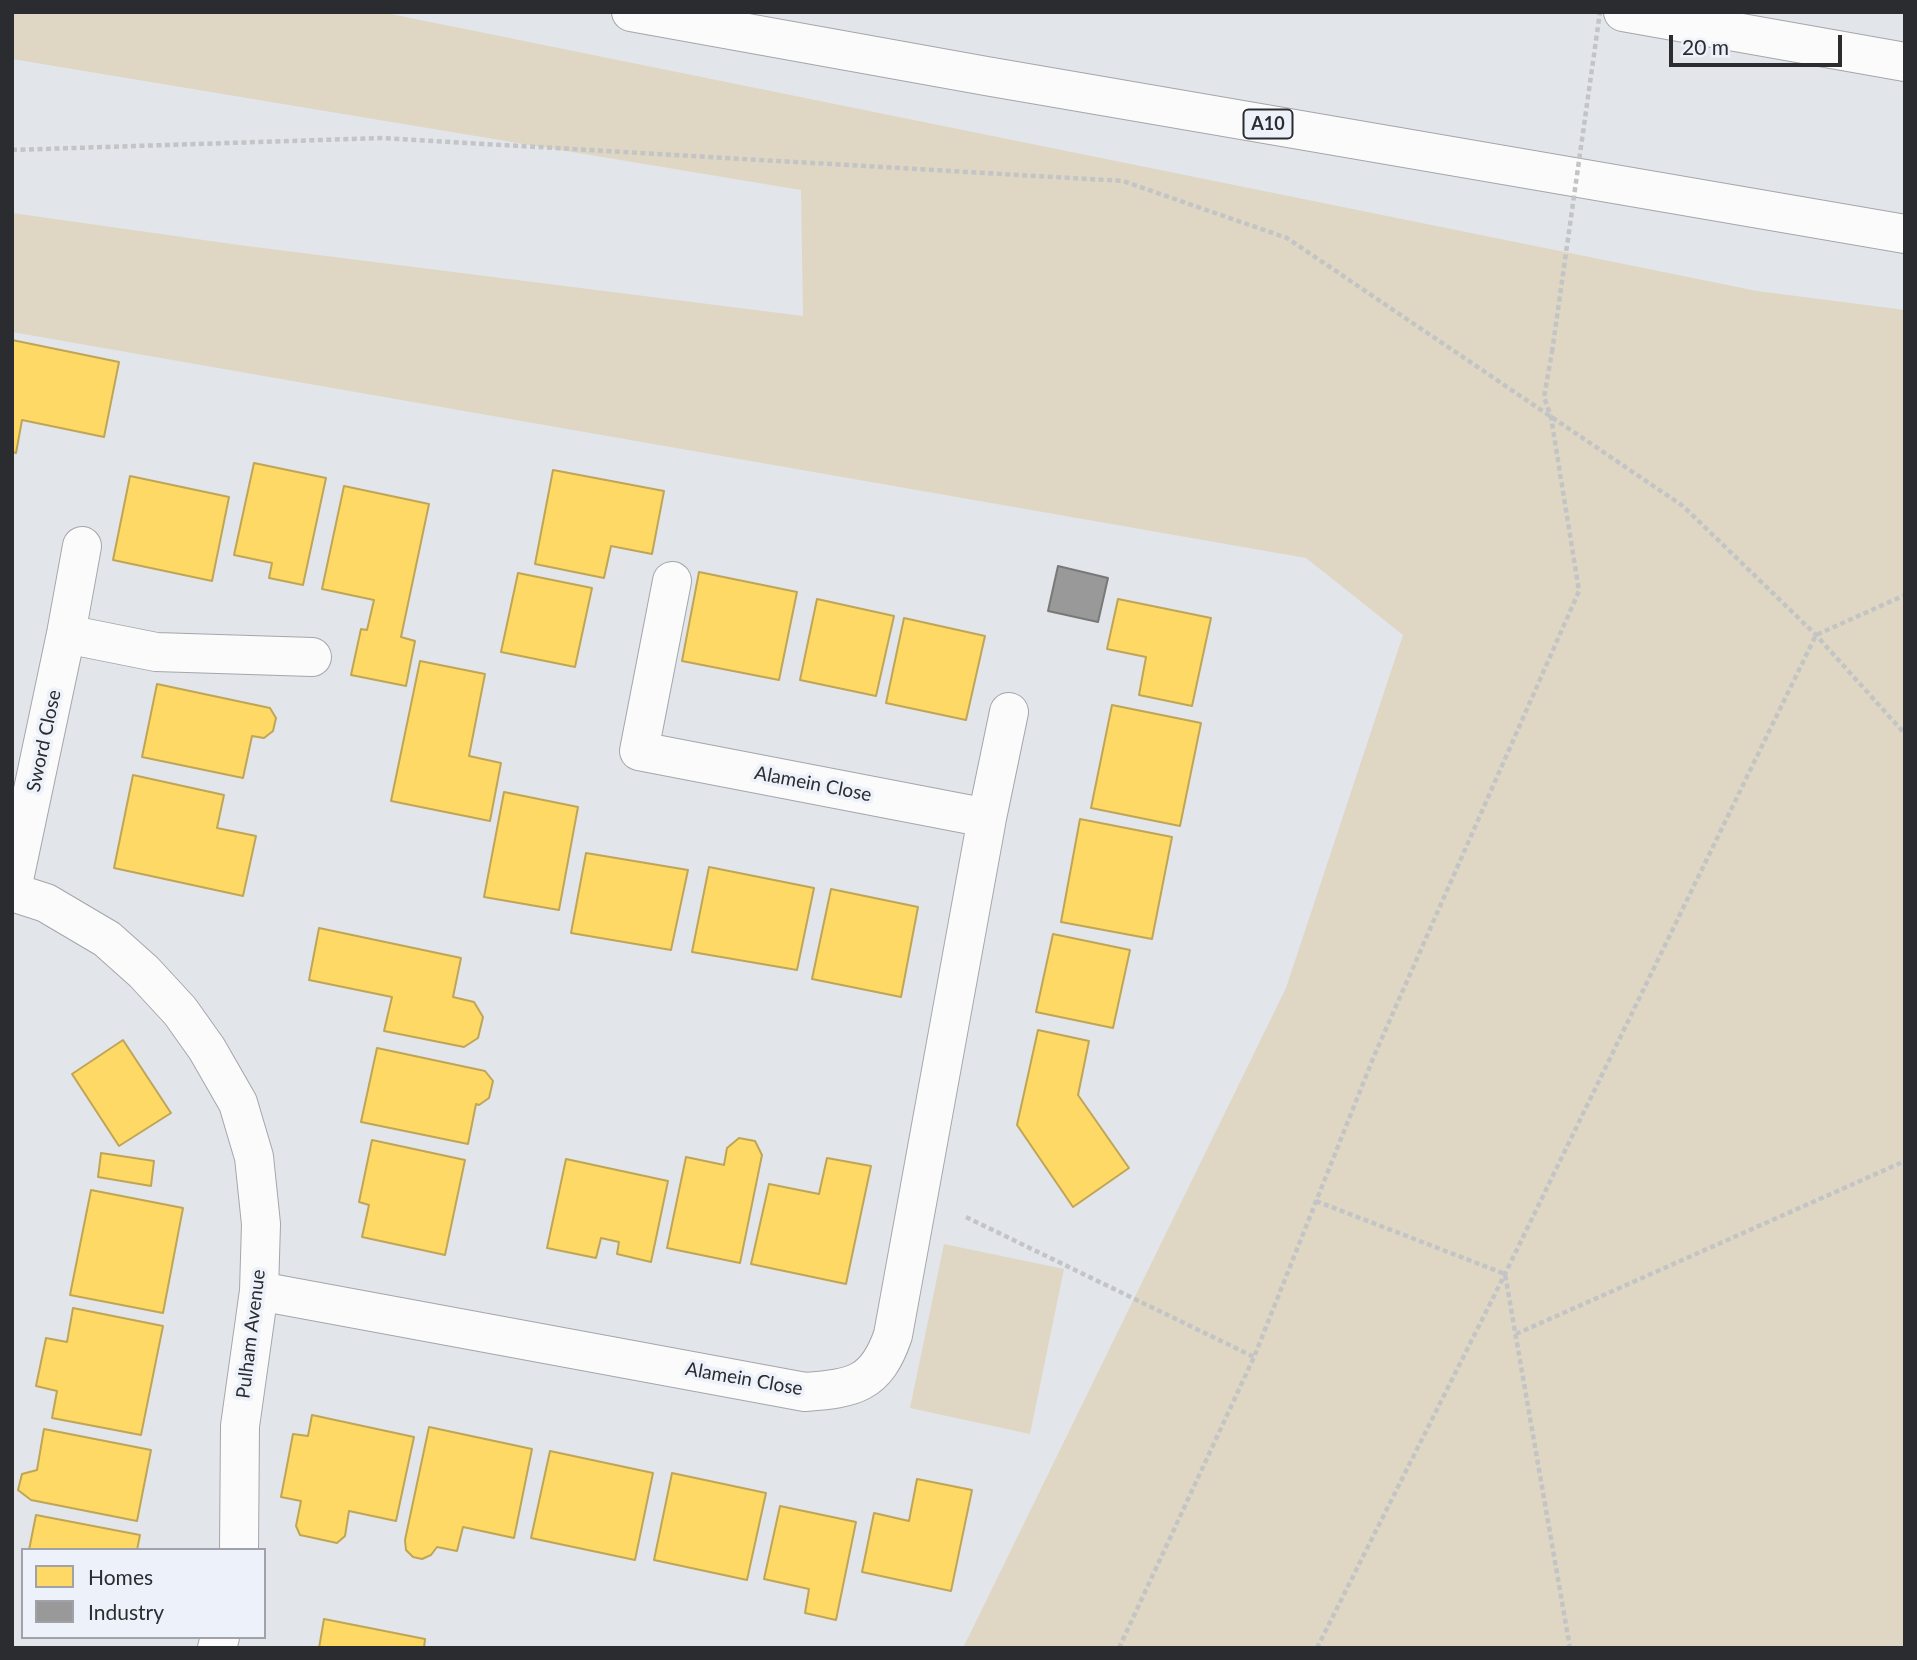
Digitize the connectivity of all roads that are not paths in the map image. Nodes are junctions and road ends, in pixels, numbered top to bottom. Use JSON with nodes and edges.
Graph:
{"nodes":[{"id":1,"x":631,"y":12,"type":"edge"},
{"id":2,"x":1623,"y":12,"type":"edge"},
{"id":3,"x":1905,"y":62,"type":"edge"},
{"id":4,"x":1905,"y":234,"type":"edge"},
{"id":5,"x":82,"y":547,"type":"dead end"},
{"id":6,"x":672,"y":581,"type":"dead end"},
{"id":7,"x":66,"y":634,"type":"junction"},
{"id":8,"x":312,"y":657,"type":"dead end"},
{"id":9,"x":1009,"y":712,"type":"dead end"},
{"id":10,"x":987,"y":818,"type":"junction"},
{"id":11,"x":12,"y":891,"type":"edge"},
{"id":12,"x":260,"y":1291,"type":"junction"},
{"id":13,"x":239,"y":1548,"type":"edge"}],
"edges":[{"from":1,"to":4,"type":"main road","number":"A10"},
{"from":2,"to":3,"type":"main road"},
{"from":5,"to":7,"type":"main road","name":"Sword Close"},
{"from":6,"to":10,"type":"main road","name":"Alamein Close"},
{"from":7,"to":8,"type":"main road"},
{"from":7,"to":11,"type":"main road","name":"Sword Close"},
{"from":9,"to":10,"type":"main road","name":"Alamein Close"},
{"from":10,"to":12,"type":"main road","name":"Alamein Close"},
{"from":11,"to":12,"type":"main road","name":"Pulham Avenue"},
{"from":12,"to":13,"type":"main road","name":"Pulham Avenue"}]}
